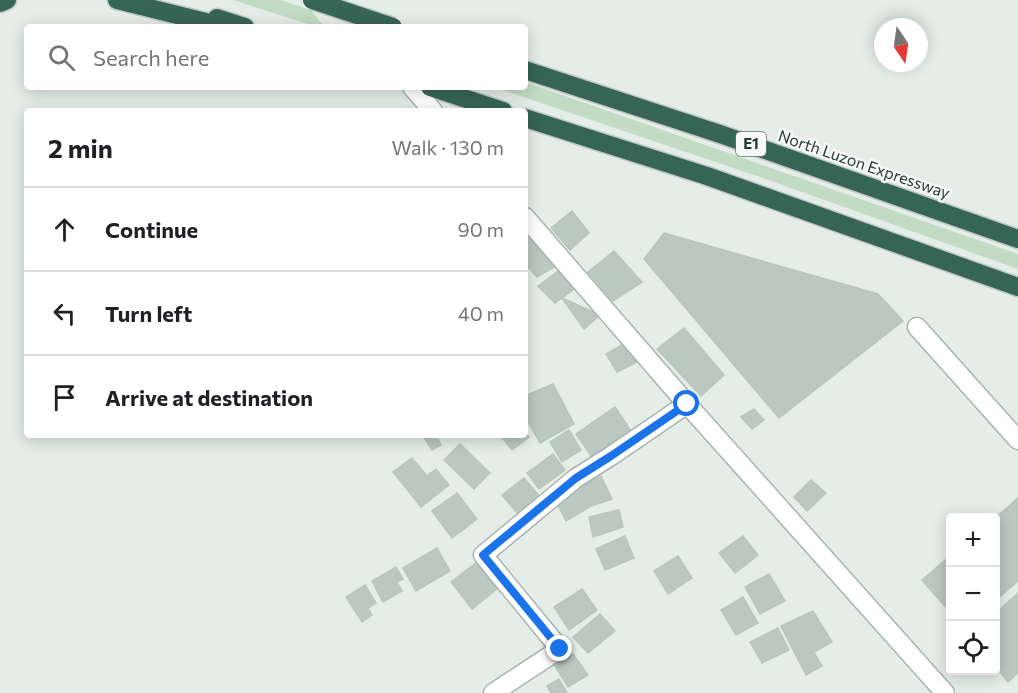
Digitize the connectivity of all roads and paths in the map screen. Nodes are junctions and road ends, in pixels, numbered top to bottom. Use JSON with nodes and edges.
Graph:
{"nodes":[{"id":1,"x":7,"y":0,"type":"edge"},
{"id":2,"x":117,"y":0,"type":"edge"},
{"id":3,"x":164,"y":0,"type":"edge"},
{"id":4,"x":312,"y":0,"type":"edge"},
{"id":5,"x":336,"y":0,"type":"edge"},
{"id":6,"x":0,"y":3,"type":"edge"},
{"id":7,"x":214,"y":24,"type":"edge"},
{"id":8,"x":236,"y":24,"type":"edge"},
{"id":9,"x":357,"y":24,"type":"edge"},
{"id":10,"x":384,"y":24,"type":"edge"},
{"id":11,"x":528,"y":71,"type":"edge"},
{"id":12,"x":415,"y":90,"type":"edge"},
{"id":13,"x":439,"y":90,"type":"edge"},
{"id":14,"x":430,"y":108,"type":"edge"},
{"id":15,"x":493,"y":108,"type":"edge"},
{"id":16,"x":528,"y":119,"type":"edge"},
{"id":17,"x":528,"y":221,"type":"edge"},
{"id":18,"x":1018,"y":239,"type":"edge"},
{"id":19,"x":1018,"y":287,"type":"edge"},
{"id":20,"x":917,"y":327,"type":"dead end"},
{"id":21,"x":687,"y":404,"type":"junction"},
{"id":22,"x":1018,"y":440,"type":"edge"},
{"id":23,"x":493,"y":693,"type":"edge"},
{"id":24,"x":945,"y":693,"type":"edge"}],
"edges":[{"from":1,"to":6,"type":"highway"},
{"from":2,"to":7,"type":"highway"},
{"from":3,"to":8,"type":"highway"},
{"from":4,"to":10,"type":"highway","bridge":true},
{"from":5,"to":9,"type":"street"},
{"from":11,"to":18,"type":"highway","name":"North Luzon Expressway","number":"E1"},
{"from":12,"to":14,"type":"street"},
{"from":13,"to":15,"type":"highway"},
{"from":16,"to":19,"type":"highway"},
{"from":17,"to":21,"type":"street"},
{"from":20,"to":22,"type":"street"},
{"from":21,"to":23,"type":"street"},
{"from":21,"to":24,"type":"street"}]}
